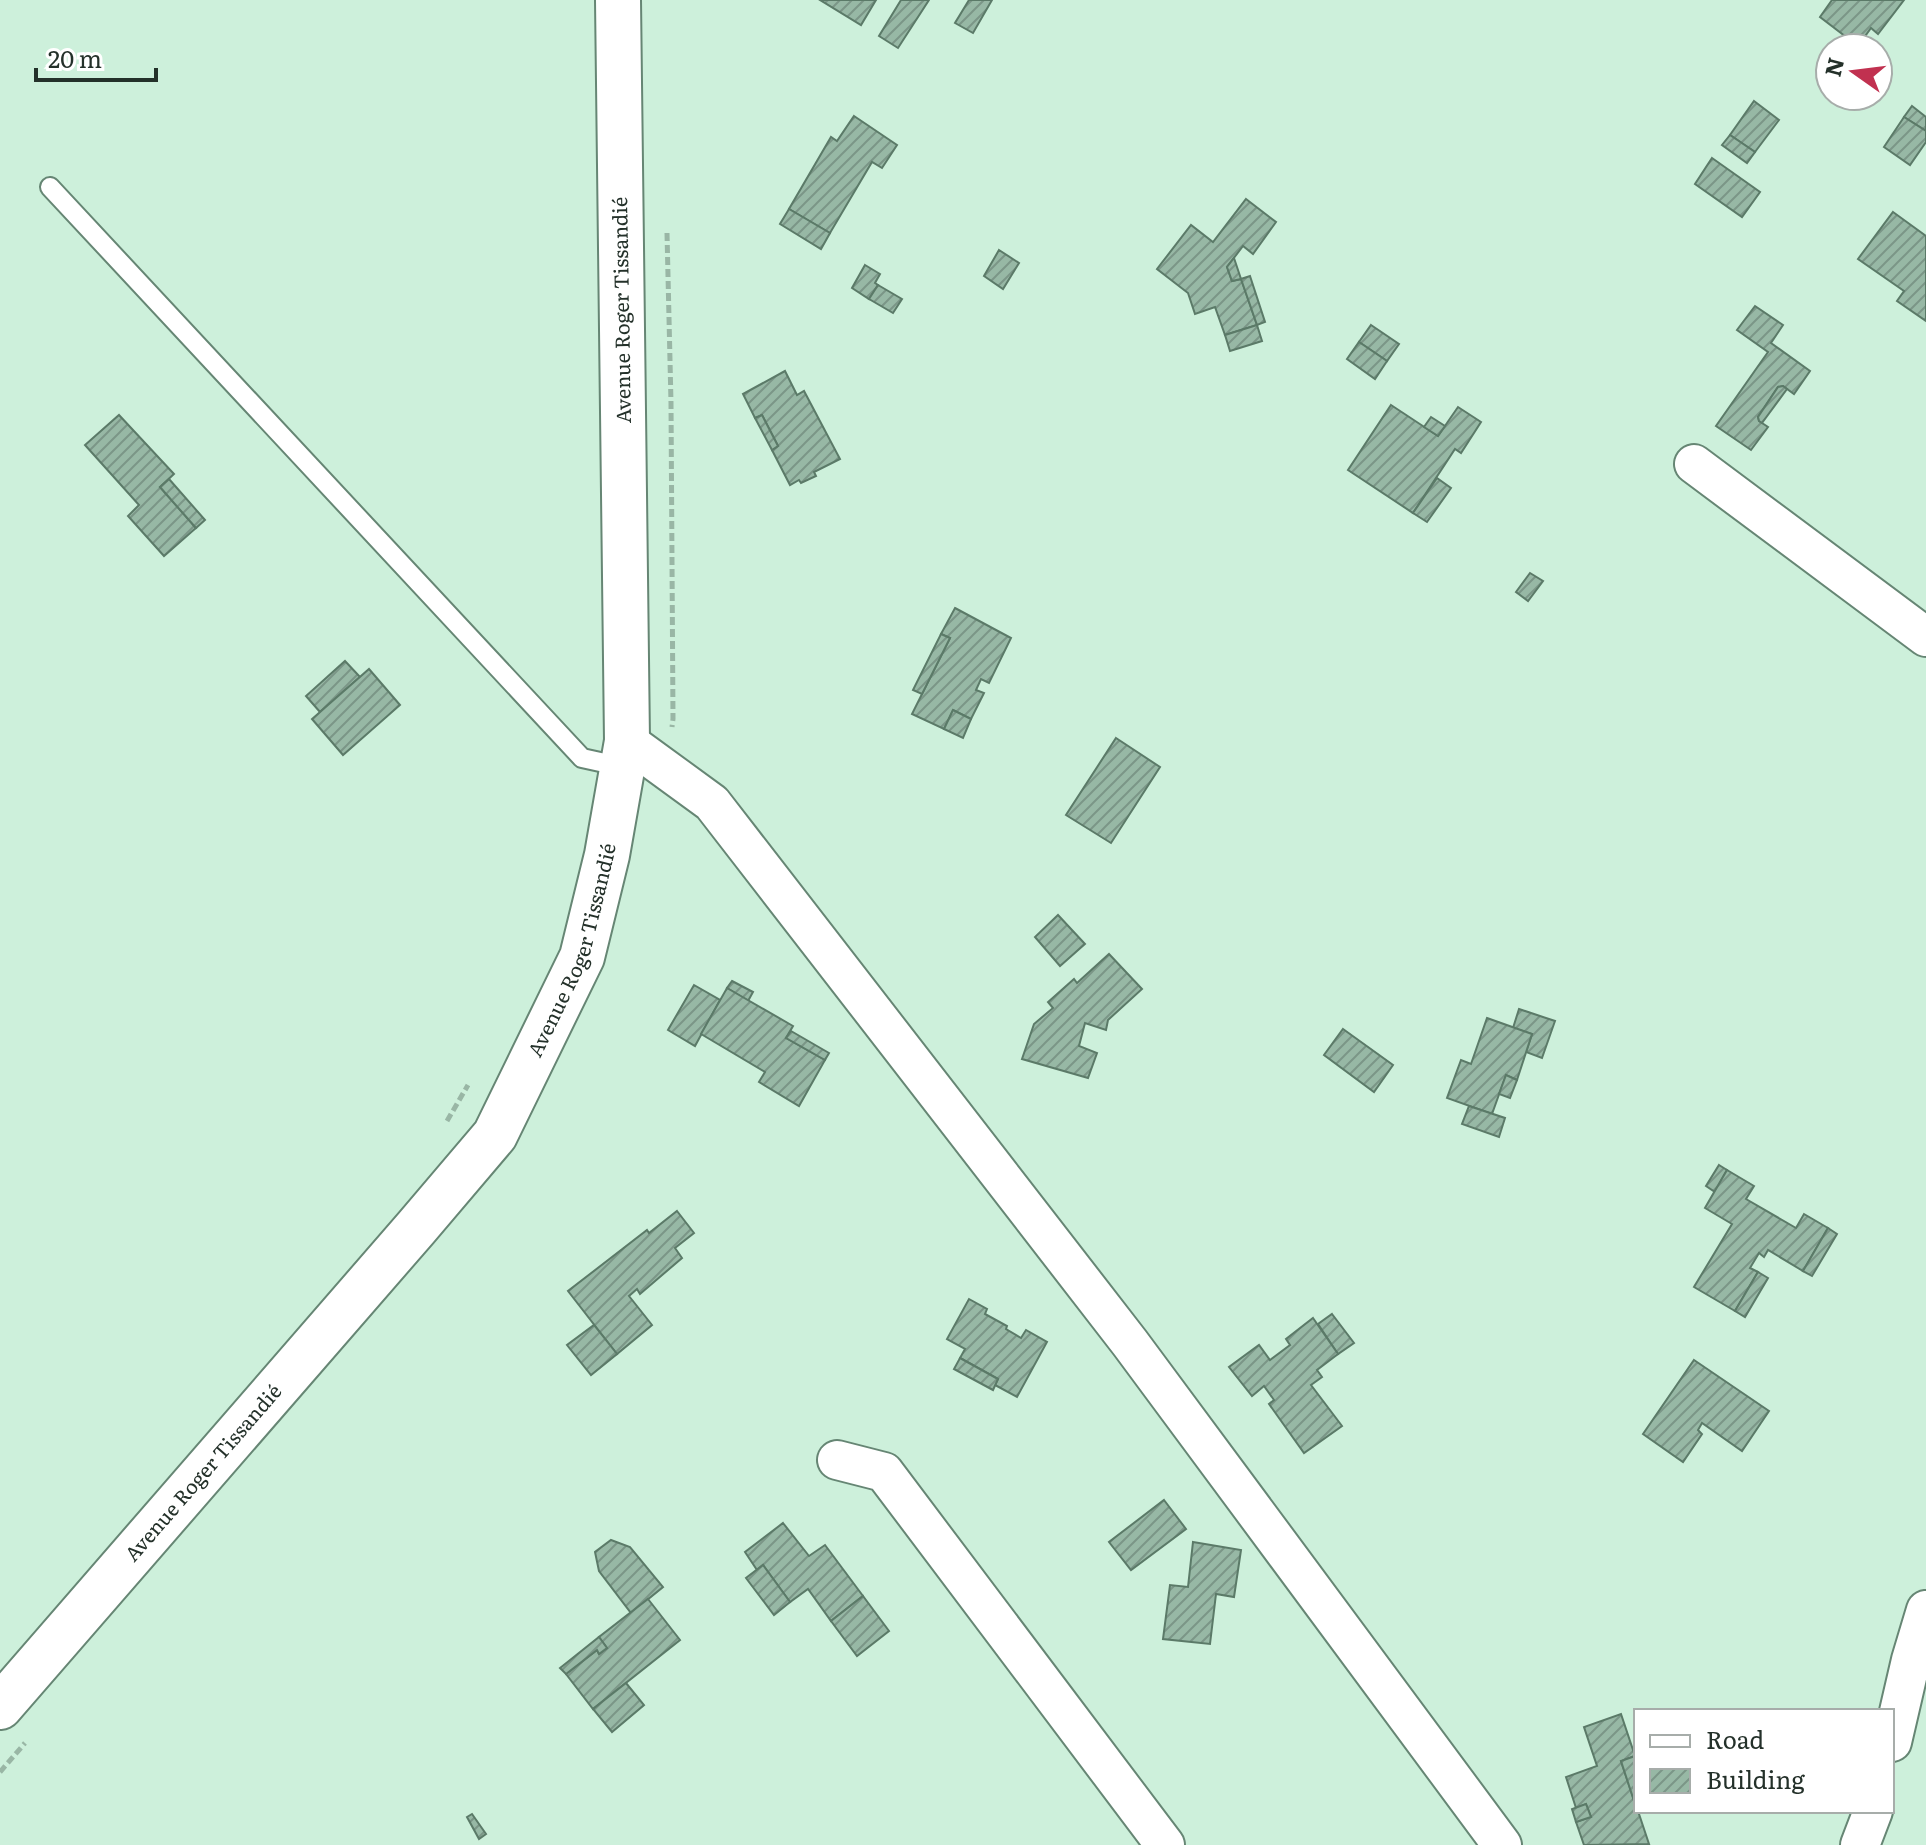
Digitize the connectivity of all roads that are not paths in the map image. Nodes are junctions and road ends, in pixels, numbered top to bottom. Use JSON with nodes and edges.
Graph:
{"nodes":[{"id":1,"x":618,"y":0,"type":"edge"},
{"id":2,"x":50,"y":187,"type":"dead end"},
{"id":3,"x":1694,"y":464,"type":"dead end"},
{"id":4,"x":1926,"y":637,"type":"edge"},
{"id":5,"x":638,"y":759,"type":"junction"},
{"id":6,"x":837,"y":1460,"type":"dead end"},
{"id":7,"x":1926,"y":1610,"type":"edge"},
{"id":8,"x":15,"y":1722,"type":"edge"},
{"id":9,"x":1894,"y":1733,"type":"edge"},
{"id":10,"x":1872,"y":1813,"type":"edge"},
{"id":11,"x":1165,"y":1845,"type":"edge"},
{"id":12,"x":1502,"y":1845,"type":"edge"},
{"id":13,"x":1860,"y":1845,"type":"edge"}],
"edges":[{"from":1,"to":5,"type":"main road","name":"Avenue Roger Tissandié"},
{"from":2,"to":5,"type":"lane"},
{"from":3,"to":4,"type":"street"},
{"from":5,"to":8,"type":"main road","name":"Avenue Roger Tissandié"},
{"from":5,"to":12,"type":"street"},
{"from":6,"to":11,"type":"street"},
{"from":7,"to":9,"type":"street"},
{"from":10,"to":13,"type":"street"}]}
